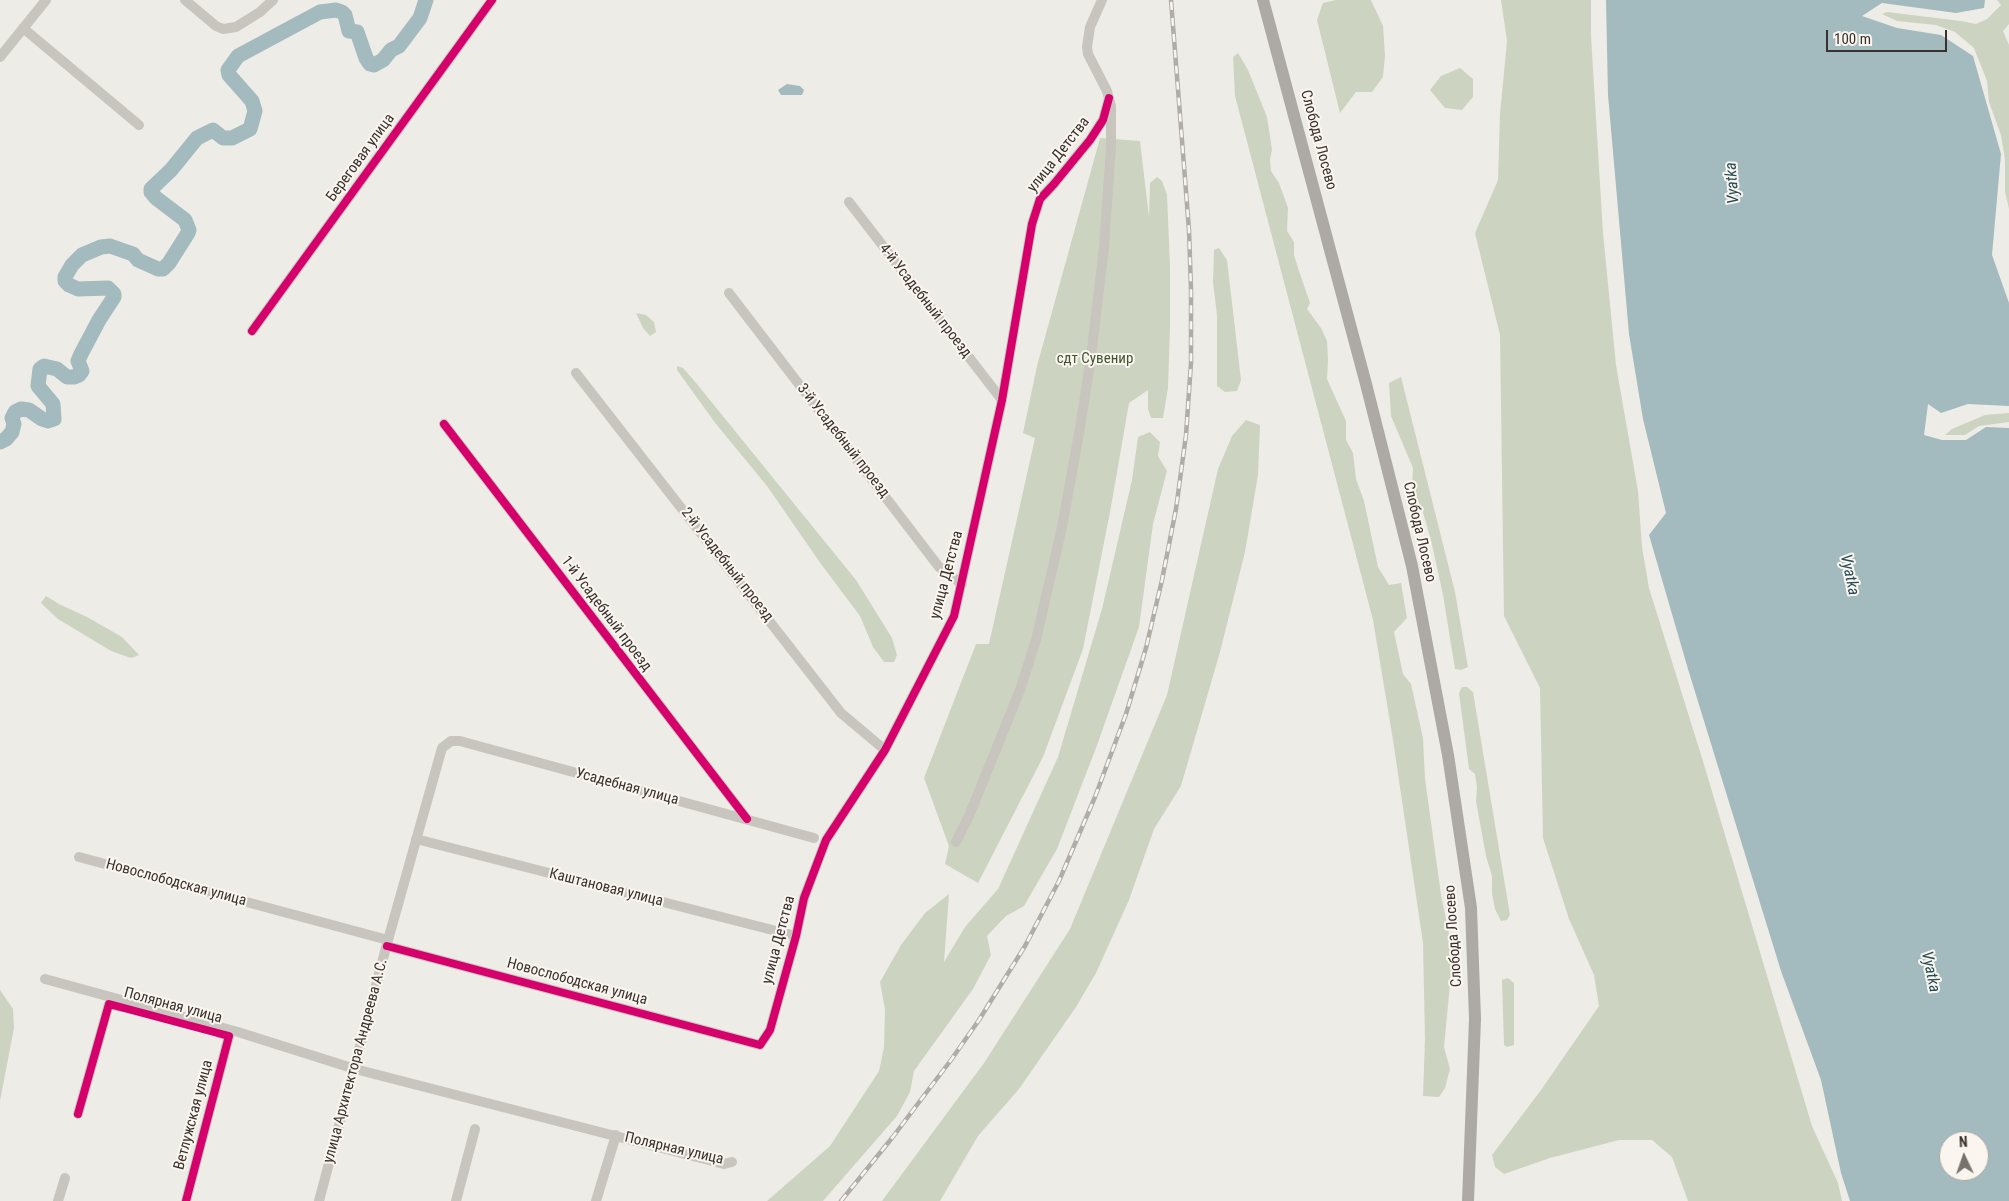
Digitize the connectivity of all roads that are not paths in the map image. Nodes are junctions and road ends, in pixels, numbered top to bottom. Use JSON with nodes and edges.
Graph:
{"nodes":[{"id":1,"x":46,"y":0,"type":"edge"},
{"id":2,"x":185,"y":0,"type":"edge"},
{"id":3,"x":273,"y":0,"type":"edge"},
{"id":4,"x":492,"y":0,"type":"edge"},
{"id":5,"x":1102,"y":0,"type":"edge"},
{"id":6,"x":1263,"y":0,"type":"edge"},
{"id":7,"x":23,"y":28,"type":"junction"},
{"id":8,"x":0,"y":57,"type":"edge"},
{"id":9,"x":1109,"y":98,"type":"junction"},
{"id":10,"x":139,"y":125,"type":"dead end"},
{"id":11,"x":849,"y":202,"type":"dead end"},
{"id":12,"x":729,"y":293,"type":"dead end"},
{"id":13,"x":252,"y":331,"type":"dead end"},
{"id":14,"x":576,"y":373,"type":"dead end"},
{"id":15,"x":1002,"y":400,"type":"junction"},
{"id":16,"x":444,"y":424,"type":"dead end"},
{"id":17,"x":962,"y":584,"type":"junction"},
{"id":18,"x":442,"y":748,"type":"joint"},
{"id":19,"x":885,"y":750,"type":"junction"},
{"id":20,"x":747,"y":820,"type":"junction"},
{"id":21,"x":814,"y":838,"type":"dead end"},
{"id":22,"x":416,"y":839,"type":"junction"},
{"id":23,"x":956,"y":842,"type":"dead end"},
{"id":24,"x":79,"y":857,"type":"dead end"},
{"id":25,"x":796,"y":936,"type":"junction"},
{"id":26,"x":388,"y":943,"type":"junction"},
{"id":27,"x":45,"y":979,"type":"dead end"},
{"id":28,"x":230,"y":1036,"type":"joint"},
{"id":29,"x":760,"y":1045,"type":"joint"},
{"id":30,"x":355,"y":1069,"type":"junction"},
{"id":31,"x":78,"y":1114,"type":"dead end"},
{"id":32,"x":475,"y":1129,"type":"dead end"},
{"id":33,"x":616,"y":1135,"type":"junction"},
{"id":34,"x":732,"y":1162,"type":"dead end"},
{"id":35,"x":65,"y":1178,"type":"dead end"},
{"id":36,"x":58,"y":1201,"type":"edge"},
{"id":37,"x":186,"y":1201,"type":"edge"},
{"id":38,"x":319,"y":1201,"type":"edge"},
{"id":39,"x":456,"y":1201,"type":"edge"},
{"id":40,"x":596,"y":1201,"type":"edge"},
{"id":41,"x":1468,"y":1201,"type":"edge"}],
"edges":[{"from":1,"to":7,"type":"street"},
{"from":2,"to":3,"type":"street"},
{"from":4,"to":13,"type":"street","name":"Береговая улица"},
{"from":5,"to":9,"type":"street"},
{"from":6,"to":41,"type":"main road","name":"Слобода Лосево"},
{"from":7,"to":8,"type":"street"},
{"from":7,"to":10,"type":"street"},
{"from":9,"to":15,"type":"street","name":"улица Детства"},
{"from":9,"to":23,"type":"street"},
{"from":11,"to":15,"type":"street","name":"4-й Усадебный проезд"},
{"from":12,"to":17,"type":"street","name":"3-й Усадебный проезд"},
{"from":14,"to":19,"type":"street","name":"2-й Усадебный проезд"},
{"from":15,"to":17,"type":"street","name":"улица Детства"},
{"from":16,"to":20,"type":"street","name":"1-й Усадебный проезд"},
{"from":17,"to":19,"type":"street","name":"улица Детства"},
{"from":18,"to":20,"type":"street","name":"Усадебная улица"},
{"from":18,"to":22,"type":"street","name":"улица Архитектора Андреева А.С."},
{"from":19,"to":25,"type":"street","name":"улица Детства"},
{"from":20,"to":21,"type":"street","name":"Усадебная улица"},
{"from":22,"to":25,"type":"street","name":"Каштановая улица"},
{"from":22,"to":26,"type":"street","name":"улица Архитектора Андреева А.С."},
{"from":24,"to":26,"type":"street","name":"Новослободская улица"},
{"from":25,"to":29,"type":"street","name":"улица Детства"},
{"from":26,"to":29,"type":"street","name":"Новослободская улица"},
{"from":26,"to":30,"type":"street","name":"улица Архитектора Андреева А.С."},
{"from":27,"to":30,"type":"street","name":"Полярная улица"},
{"from":28,"to":31,"type":"street","name":"Полярная улица"},
{"from":28,"to":37,"type":"street","name":"Ветлужская улица"},
{"from":30,"to":33,"type":"street","name":"Полярная улица"},
{"from":30,"to":38,"type":"street","name":"улица Архитектора Андреева А.С."},
{"from":32,"to":39,"type":"street"},
{"from":33,"to":34,"type":"street","name":"Полярная улица"},
{"from":33,"to":40,"type":"street","name":"Полярная улица"},
{"from":35,"to":36,"type":"street"}]}
